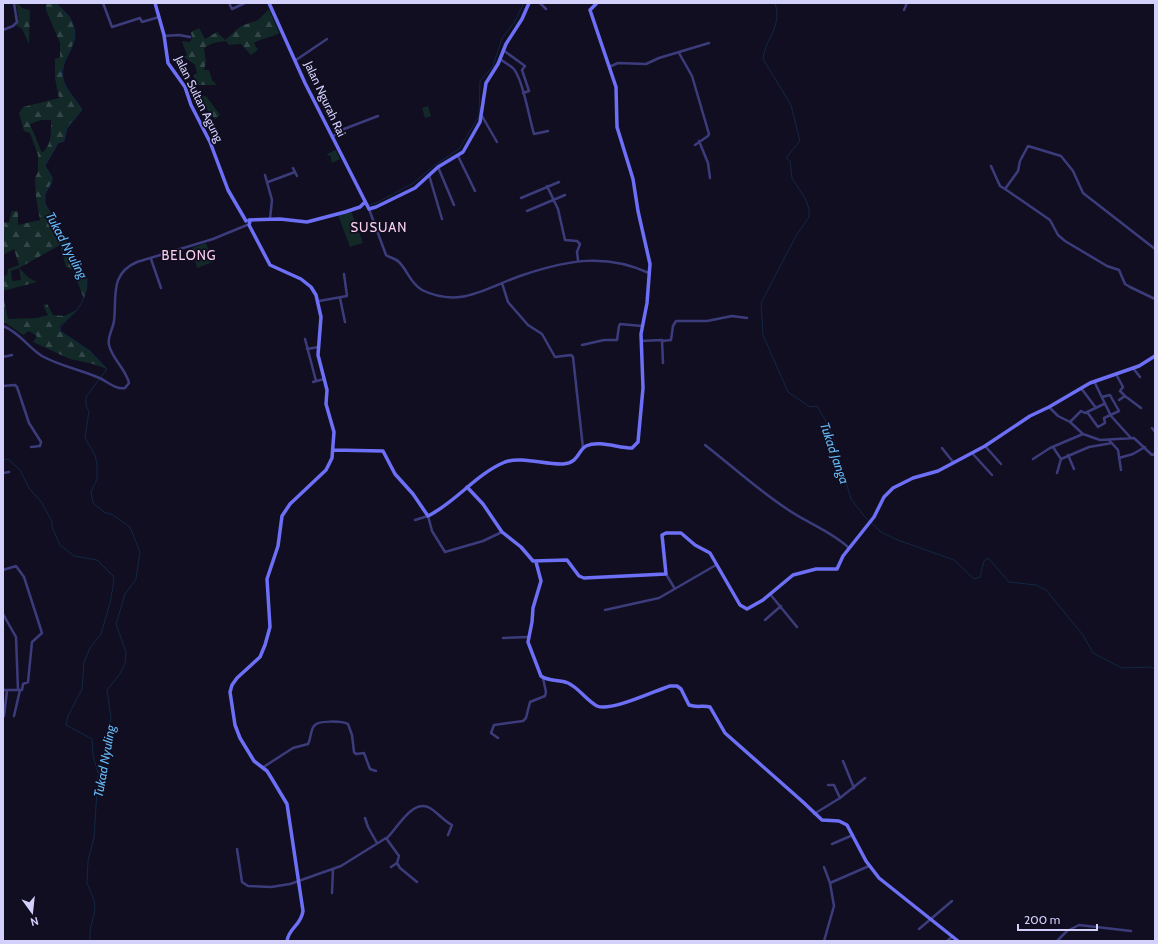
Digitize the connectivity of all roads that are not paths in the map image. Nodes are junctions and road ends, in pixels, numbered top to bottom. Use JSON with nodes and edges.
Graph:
{"nodes":[{"id":1,"x":14,"y":3,"type":"edge"},
{"id":2,"x":103,"y":3,"type":"edge"},
{"id":3,"x":155,"y":3,"type":"edge"},
{"id":4,"x":229,"y":3,"type":"edge"},
{"id":5,"x":245,"y":3,"type":"edge"},
{"id":6,"x":269,"y":3,"type":"edge"},
{"id":7,"x":529,"y":3,"type":"edge"},
{"id":8,"x":540,"y":3,"type":"edge"},
{"id":9,"x":597,"y":3,"type":"edge"},
{"id":10,"x":907,"y":3,"type":"edge"},
{"id":11,"x":546,"y":8,"type":"dead end"},
{"id":12,"x":904,"y":10,"type":"dead end"},
{"id":13,"x":159,"y":17,"type":"junction"},
{"id":14,"x":3,"y":30,"type":"edge"},
{"id":15,"x":164,"y":36,"type":"junction"},
{"id":16,"x":190,"y":37,"type":"dead end"},
{"id":17,"x":327,"y":39,"type":"dead end"},
{"id":18,"x":709,"y":43,"type":"dead end"},
{"id":19,"x":503,"y":50,"type":"junction"},
{"id":20,"x":679,"y":53,"type":"junction"},
{"id":21,"x":500,"y":59,"type":"junction"},
{"id":22,"x":296,"y":60,"type":"junction"},
{"id":23,"x":609,"y":67,"type":"junction"},
{"id":24,"x":524,"y":94,"type":"junction"},
{"id":25,"x":378,"y":116,"type":"dead end"},
{"id":26,"x":482,"y":116,"type":"junction"},
{"id":27,"x":548,"y":131,"type":"dead end"},
{"id":28,"x":332,"y":137,"type":"junction"},
{"id":29,"x":699,"y":141,"type":"junction"},
{"id":30,"x":497,"y":142,"type":"dead end"},
{"id":31,"x":694,"y":145,"type":"dead end"},
{"id":32,"x":458,"y":156,"type":"junction"},
{"id":33,"x":991,"y":166,"type":"dead end"},
{"id":34,"x":438,"y":167,"type":"junction"},
{"id":35,"x":292,"y":168,"type":"dead end"},
{"id":36,"x":295,"y":172,"type":"junction"},
{"id":37,"x":265,"y":175,"type":"dead end"},
{"id":38,"x":429,"y":175,"type":"junction"},
{"id":39,"x":297,"y":176,"type":"dead end"},
{"id":40,"x":710,"y":178,"type":"dead end"},
{"id":41,"x":268,"y":182,"type":"junction"},
{"id":42,"x":558,"y":182,"type":"dead end"},
{"id":43,"x":547,"y":186,"type":"junction"},
{"id":44,"x":1005,"y":189,"type":"junction"},
{"id":45,"x":475,"y":191,"type":"dead end"},
{"id":46,"x":565,"y":195,"type":"dead end"},
{"id":47,"x":521,"y":198,"type":"dead end"},
{"id":48,"x":553,"y":200,"type":"junction"},
{"id":49,"x":365,"y":202,"type":"junction"},
{"id":50,"x":454,"y":205,"type":"dead end"},
{"id":51,"x":360,"y":207,"type":"junction"},
{"id":52,"x":368,"y":209,"type":"junction"},
{"id":53,"x":527,"y":211,"type":"dead end"},
{"id":54,"x":270,"y":219,"type":"junction"},
{"id":55,"x":442,"y":219,"type":"dead end"},
{"id":56,"x":247,"y":223,"type":"junction"},
{"id":57,"x":1155,"y":249,"type":"edge"},
{"id":58,"x":151,"y":259,"type":"junction"},
{"id":59,"x":578,"y":260,"type":"junction"},
{"id":60,"x":344,"y":274,"type":"dead end"},
{"id":61,"x":650,"y":274,"type":"junction"},
{"id":62,"x":502,"y":283,"type":"junction"},
{"id":63,"x":161,"y":288,"type":"dead end"},
{"id":64,"x":340,"y":298,"type":"junction"},
{"id":65,"x":1155,"y":299,"type":"edge"},
{"id":66,"x":319,"y":301,"type":"junction"},
{"id":67,"x":747,"y":318,"type":"dead end"},
{"id":68,"x":344,"y":322,"type":"dead end"},
{"id":69,"x":3,"y":326,"type":"edge"},
{"id":70,"x":642,"y":326,"type":"junction"},
{"id":71,"x":304,"y":339,"type":"dead end"},
{"id":72,"x":640,"y":341,"type":"junction"},
{"id":73,"x":662,"y":341,"type":"junction"},
{"id":74,"x":582,"y":345,"type":"dead end"},
{"id":75,"x":320,"y":346,"type":"junction"},
{"id":76,"x":307,"y":349,"type":"junction"},
{"id":77,"x":12,"y":355,"type":"dead end"},
{"id":78,"x":1155,"y":356,"type":"edge"},
{"id":79,"x":3,"y":357,"type":"edge"},
{"id":80,"x":663,"y":363,"type":"dead end"},
{"id":81,"x":1133,"y":368,"type":"junction"},
{"id":82,"x":1116,"y":373,"type":"junction"},
{"id":83,"x":1140,"y":376,"type":"dead end"},
{"id":84,"x":324,"y":379,"type":"junction"},
{"id":85,"x":1093,"y":381,"type":"junction"},
{"id":86,"x":3,"y":386,"type":"edge"},
{"id":87,"x":1081,"y":387,"type":"junction"},
{"id":88,"x":1125,"y":396,"type":"junction"},
{"id":89,"x":1102,"y":397,"type":"junction"},
{"id":90,"x":1119,"y":400,"type":"dead end"},
{"id":91,"x":1104,"y":404,"type":"junction"},
{"id":92,"x":1049,"y":407,"type":"junction"},
{"id":93,"x":1096,"y":408,"type":"junction"},
{"id":94,"x":1141,"y":408,"type":"dead end"},
{"id":95,"x":1087,"y":412,"type":"junction"},
{"id":96,"x":1110,"y":415,"type":"junction"},
{"id":97,"x":1070,"y":422,"type":"junction"},
{"id":98,"x":1152,"y":428,"type":"dead end"},
{"id":99,"x":1155,"y":432,"type":"edge"},
{"id":100,"x":1083,"y":434,"type":"junction"},
{"id":101,"x":1130,"y":437,"type":"junction"},
{"id":102,"x":1109,"y":440,"type":"junction"},
{"id":103,"x":1112,"y":443,"type":"junction"},
{"id":104,"x":705,"y":445,"type":"dead end"},
{"id":105,"x":985,"y":446,"type":"junction"},
{"id":106,"x":31,"y":447,"type":"dead end"},
{"id":107,"x":1053,"y":447,"type":"junction"},
{"id":108,"x":1145,"y":447,"type":"junction"},
{"id":109,"x":583,"y":448,"type":"junction"},
{"id":110,"x":942,"y":448,"type":"dead end"},
{"id":111,"x":334,"y":450,"type":"junction"},
{"id":112,"x":971,"y":453,"type":"junction"},
{"id":113,"x":1155,"y":454,"type":"edge"},
{"id":114,"x":1068,"y":456,"type":"junction"},
{"id":115,"x":1119,"y":458,"type":"junction"},
{"id":116,"x":1034,"y":459,"type":"dead end"},
{"id":117,"x":1061,"y":459,"type":"junction"},
{"id":118,"x":953,"y":462,"type":"junction"},
{"id":119,"x":1002,"y":464,"type":"dead end"},
{"id":120,"x":1074,"y":469,"type":"dead end"},
{"id":121,"x":1121,"y":470,"type":"dead end"},
{"id":122,"x":9,"y":472,"type":"dead end"},
{"id":123,"x":1057,"y":472,"type":"dead end"},
{"id":124,"x":3,"y":473,"type":"edge"},
{"id":125,"x":992,"y":475,"type":"dead end"},
{"id":126,"x":467,"y":488,"type":"junction"},
{"id":127,"x":428,"y":516,"type":"junction"},
{"id":128,"x":415,"y":520,"type":"dead end"},
{"id":129,"x":502,"y":532,"type":"junction"},
{"id":130,"x":849,"y":548,"type":"junction"},
{"id":131,"x":536,"y":562,"type":"junction"},
{"id":132,"x":716,"y":565,"type":"junction"},
{"id":133,"x":3,"y":570,"type":"edge"},
{"id":134,"x":666,"y":574,"type":"junction"},
{"id":135,"x":675,"y":589,"type":"junction"},
{"id":136,"x":770,"y":594,"type":"junction"},
{"id":137,"x":781,"y":606,"type":"junction"},
{"id":138,"x":605,"y":610,"type":"dead end"},
{"id":139,"x":3,"y":614,"type":"edge"},
{"id":140,"x":765,"y":620,"type":"dead end"},
{"id":141,"x":798,"y":627,"type":"dead end"},
{"id":142,"x":528,"y":637,"type":"junction"},
{"id":143,"x":503,"y":638,"type":"dead end"},
{"id":144,"x":542,"y":678,"type":"junction"},
{"id":145,"x":3,"y":690,"type":"edge"},
{"id":146,"x":7,"y":690,"type":"junction"},
{"id":147,"x":19,"y":690,"type":"junction"},
{"id":148,"x":5,"y":701,"type":"edge"},
{"id":149,"x":4,"y":716,"type":"dead end"},
{"id":150,"x":14,"y":716,"type":"dead end"},
{"id":151,"x":498,"y":738,"type":"dead end"},
{"id":152,"x":843,"y":761,"type":"dead end"},
{"id":153,"x":261,"y":768,"type":"junction"},
{"id":154,"x":376,"y":771,"type":"dead end"},
{"id":155,"x":865,"y":778,"type":"dead end"},
{"id":156,"x":828,"y":785,"type":"dead end"},
{"id":157,"x":854,"y":788,"type":"junction"},
{"id":158,"x":840,"y":798,"type":"junction"},
{"id":159,"x":813,"y":814,"type":"junction"},
{"id":160,"x":365,"y":818,"type":"dead end"},
{"id":161,"x":448,"y":835,"type":"dead end"},
{"id":162,"x":853,"y":835,"type":"junction"},
{"id":163,"x":387,"y":838,"type":"junction"},
{"id":164,"x":377,"y":843,"type":"junction"},
{"id":165,"x":832,"y":844,"type":"dead end"},
{"id":166,"x":237,"y":849,"type":"dead end"},
{"id":167,"x":397,"y":862,"type":"junction"},
{"id":168,"x":869,"y":866,"type":"junction"},
{"id":169,"x":392,"y":867,"type":"dead end"},
{"id":170,"x":824,"y":867,"type":"dead end"},
{"id":171,"x":333,"y":869,"type":"junction"},
{"id":172,"x":299,"y":881,"type":"junction"},
{"id":173,"x":417,"y":882,"type":"dead end"},
{"id":174,"x":830,"y":883,"type":"junction"},
{"id":175,"x":332,"y":893,"type":"dead end"},
{"id":176,"x":952,"y":901,"type":"dead end"},
{"id":177,"x":930,"y":920,"type":"junction"},
{"id":178,"x":919,"y":929,"type":"dead end"},
{"id":179,"x":1131,"y":931,"type":"dead end"},
{"id":180,"x":952,"y":936,"type":"junction"},
{"id":181,"x":287,"y":941,"type":"edge"},
{"id":182,"x":824,"y":941,"type":"edge"},
{"id":183,"x":947,"y":941,"type":"edge"},
{"id":184,"x":958,"y":941,"type":"edge"},
{"id":185,"x":1057,"y":941,"type":"edge"}],
"edges":[{"from":1,"to":14,"type":"street"},
{"from":2,"to":13,"type":"street"},
{"from":3,"to":13,"type":"street","name":"Jalan Sultan Agung"},
{"from":4,"to":5,"type":"street"},
{"from":6,"to":22,"type":"street","name":"Jalan Ngurah Rai"},
{"from":7,"to":19,"type":"street"},
{"from":8,"to":11,"type":"street"},
{"from":9,"to":23,"type":"street"},
{"from":10,"to":12,"type":"street"},
{"from":13,"to":15,"type":"street","name":"Jalan Sultan Agung"},
{"from":15,"to":16,"type":"street"},
{"from":15,"to":56,"type":"street","name":"Jalan Sultan Agung"},
{"from":17,"to":22,"type":"street"},
{"from":18,"to":20,"type":"street"},
{"from":19,"to":21,"type":"street"},
{"from":19,"to":24,"type":"street"},
{"from":20,"to":23,"type":"street"},
{"from":20,"to":29,"type":"street"},
{"from":21,"to":24,"type":"street"},
{"from":21,"to":26,"type":"street"},
{"from":22,"to":28,"type":"street","name":"Jalan Ngurah Rai"},
{"from":23,"to":61,"type":"street"},
{"from":24,"to":27,"type":"street"},
{"from":25,"to":28,"type":"street"},
{"from":26,"to":30,"type":"street"},
{"from":26,"to":32,"type":"street"},
{"from":28,"to":49,"type":"street","name":"Jalan Ngurah Rai"},
{"from":29,"to":31,"type":"street"},
{"from":29,"to":40,"type":"street"},
{"from":32,"to":34,"type":"street"},
{"from":32,"to":45,"type":"street"},
{"from":33,"to":44,"type":"street"},
{"from":34,"to":38,"type":"street"},
{"from":34,"to":50,"type":"street"},
{"from":35,"to":36,"type":"street"},
{"from":36,"to":39,"type":"street"},
{"from":36,"to":41,"type":"street"},
{"from":37,"to":41,"type":"street"},
{"from":38,"to":52,"type":"street"},
{"from":38,"to":55,"type":"street"},
{"from":41,"to":54,"type":"street"},
{"from":42,"to":43,"type":"street"},
{"from":43,"to":47,"type":"street"},
{"from":43,"to":48,"type":"street"},
{"from":44,"to":57,"type":"street"},
{"from":44,"to":65,"type":"street"},
{"from":46,"to":48,"type":"street"},
{"from":48,"to":53,"type":"street"},
{"from":48,"to":59,"type":"street"},
{"from":49,"to":51,"type":"street"},
{"from":49,"to":52,"type":"street","name":"Jalan Ngurah Rai"},
{"from":51,"to":52,"type":"street"},
{"from":51,"to":54,"type":"street"},
{"from":52,"to":62,"type":"street"},
{"from":54,"to":56,"type":"street"},
{"from":56,"to":58,"type":"street"},
{"from":56,"to":66,"type":"street","name":"Jalan Sultan Agung"},
{"from":58,"to":63,"type":"street"},
{"from":58,"to":69,"type":"street"},
{"from":59,"to":61,"type":"street"},
{"from":59,"to":62,"type":"street"},
{"from":60,"to":64,"type":"street"},
{"from":61,"to":70,"type":"street"},
{"from":62,"to":109,"type":"street"},
{"from":64,"to":66,"type":"street"},
{"from":64,"to":68,"type":"street"},
{"from":66,"to":75,"type":"street"},
{"from":67,"to":73,"type":"street"},
{"from":70,"to":72,"type":"street"},
{"from":70,"to":74,"type":"street"},
{"from":71,"to":76,"type":"street"},
{"from":72,"to":73,"type":"street"},
{"from":72,"to":109,"type":"street"},
{"from":73,"to":80,"type":"street"},
{"from":75,"to":76,"type":"street"},
{"from":75,"to":84,"type":"street"},
{"from":76,"to":84,"type":"street"},
{"from":77,"to":79,"type":"street"},
{"from":78,"to":81,"type":"street"},
{"from":81,"to":82,"type":"street"},
{"from":81,"to":83,"type":"street"},
{"from":82,"to":85,"type":"street"},
{"from":82,"to":88,"type":"street"},
{"from":84,"to":111,"type":"street"},
{"from":85,"to":87,"type":"street"},
{"from":85,"to":89,"type":"street"},
{"from":86,"to":106,"type":"street"},
{"from":87,"to":92,"type":"street"},
{"from":87,"to":93,"type":"street"},
{"from":88,"to":90,"type":"street"},
{"from":88,"to":94,"type":"street"},
{"from":89,"to":91,"type":"street"},
{"from":89,"to":96,"type":"street"},
{"from":91,"to":93,"type":"street"},
{"from":91,"to":96,"type":"street"},
{"from":92,"to":97,"type":"street"},
{"from":92,"to":105,"type":"street"},
{"from":93,"to":95,"type":"street"},
{"from":95,"to":96,"type":"street"},
{"from":95,"to":97,"type":"street"},
{"from":96,"to":101,"type":"street"},
{"from":97,"to":100,"type":"street"},
{"from":98,"to":99,"type":"street"},
{"from":100,"to":102,"type":"street"},
{"from":100,"to":107,"type":"street"},
{"from":101,"to":102,"type":"street"},
{"from":101,"to":108,"type":"street"},
{"from":102,"to":103,"type":"street"},
{"from":103,"to":114,"type":"street"},
{"from":103,"to":115,"type":"street"},
{"from":104,"to":130,"type":"street"},
{"from":105,"to":112,"type":"street"},
{"from":105,"to":119,"type":"street"},
{"from":107,"to":116,"type":"street"},
{"from":107,"to":117,"type":"street"},
{"from":108,"to":113,"type":"street"},
{"from":108,"to":115,"type":"street"},
{"from":109,"to":126,"type":"street"},
{"from":110,"to":118,"type":"street"},
{"from":111,"to":127,"type":"street"},
{"from":111,"to":153,"type":"street"},
{"from":112,"to":118,"type":"street"},
{"from":112,"to":125,"type":"street"},
{"from":114,"to":117,"type":"street"},
{"from":114,"to":120,"type":"street"},
{"from":115,"to":121,"type":"street"},
{"from":117,"to":123,"type":"street"},
{"from":118,"to":130,"type":"street"},
{"from":122,"to":124,"type":"street"},
{"from":126,"to":127,"type":"street"},
{"from":126,"to":129,"type":"street"},
{"from":127,"to":128,"type":"street"},
{"from":127,"to":129,"type":"street"},
{"from":129,"to":131,"type":"street"},
{"from":130,"to":136,"type":"street"},
{"from":131,"to":134,"type":"street"},
{"from":131,"to":142,"type":"street"},
{"from":132,"to":134,"type":"street"},
{"from":132,"to":135,"type":"street"},
{"from":132,"to":136,"type":"street"},
{"from":133,"to":147,"type":"street"},
{"from":134,"to":135,"type":"street"},
{"from":135,"to":138,"type":"street"},
{"from":136,"to":137,"type":"street"},
{"from":137,"to":140,"type":"street"},
{"from":137,"to":141,"type":"street"},
{"from":139,"to":147,"type":"street"},
{"from":142,"to":143,"type":"street"},
{"from":142,"to":144,"type":"street"},
{"from":144,"to":151,"type":"street"},
{"from":144,"to":159,"type":"street"},
{"from":145,"to":146,"type":"street"},
{"from":146,"to":147,"type":"street"},
{"from":146,"to":148,"type":"street"},
{"from":147,"to":150,"type":"street"},
{"from":148,"to":149,"type":"street"},
{"from":152,"to":157,"type":"street"},
{"from":153,"to":154,"type":"street"},
{"from":153,"to":172,"type":"street"},
{"from":155,"to":157,"type":"street"},
{"from":156,"to":158,"type":"street"},
{"from":157,"to":158,"type":"street"},
{"from":158,"to":159,"type":"street"},
{"from":159,"to":162,"type":"street"},
{"from":160,"to":164,"type":"street"},
{"from":161,"to":163,"type":"street"},
{"from":162,"to":165,"type":"street"},
{"from":162,"to":168,"type":"street"},
{"from":163,"to":164,"type":"street"},
{"from":163,"to":167,"type":"street"},
{"from":164,"to":171,"type":"street"},
{"from":166,"to":172,"type":"street"},
{"from":167,"to":169,"type":"street"},
{"from":167,"to":173,"type":"street"},
{"from":168,"to":174,"type":"street"},
{"from":168,"to":177,"type":"street"},
{"from":170,"to":174,"type":"street"},
{"from":171,"to":172,"type":"street"},
{"from":171,"to":175,"type":"street"},
{"from":172,"to":181,"type":"street"},
{"from":174,"to":182,"type":"street"},
{"from":176,"to":177,"type":"street"},
{"from":177,"to":178,"type":"street"},
{"from":177,"to":180,"type":"street"},
{"from":179,"to":185,"type":"street"},
{"from":180,"to":183,"type":"street"},
{"from":180,"to":184,"type":"street"}]}
